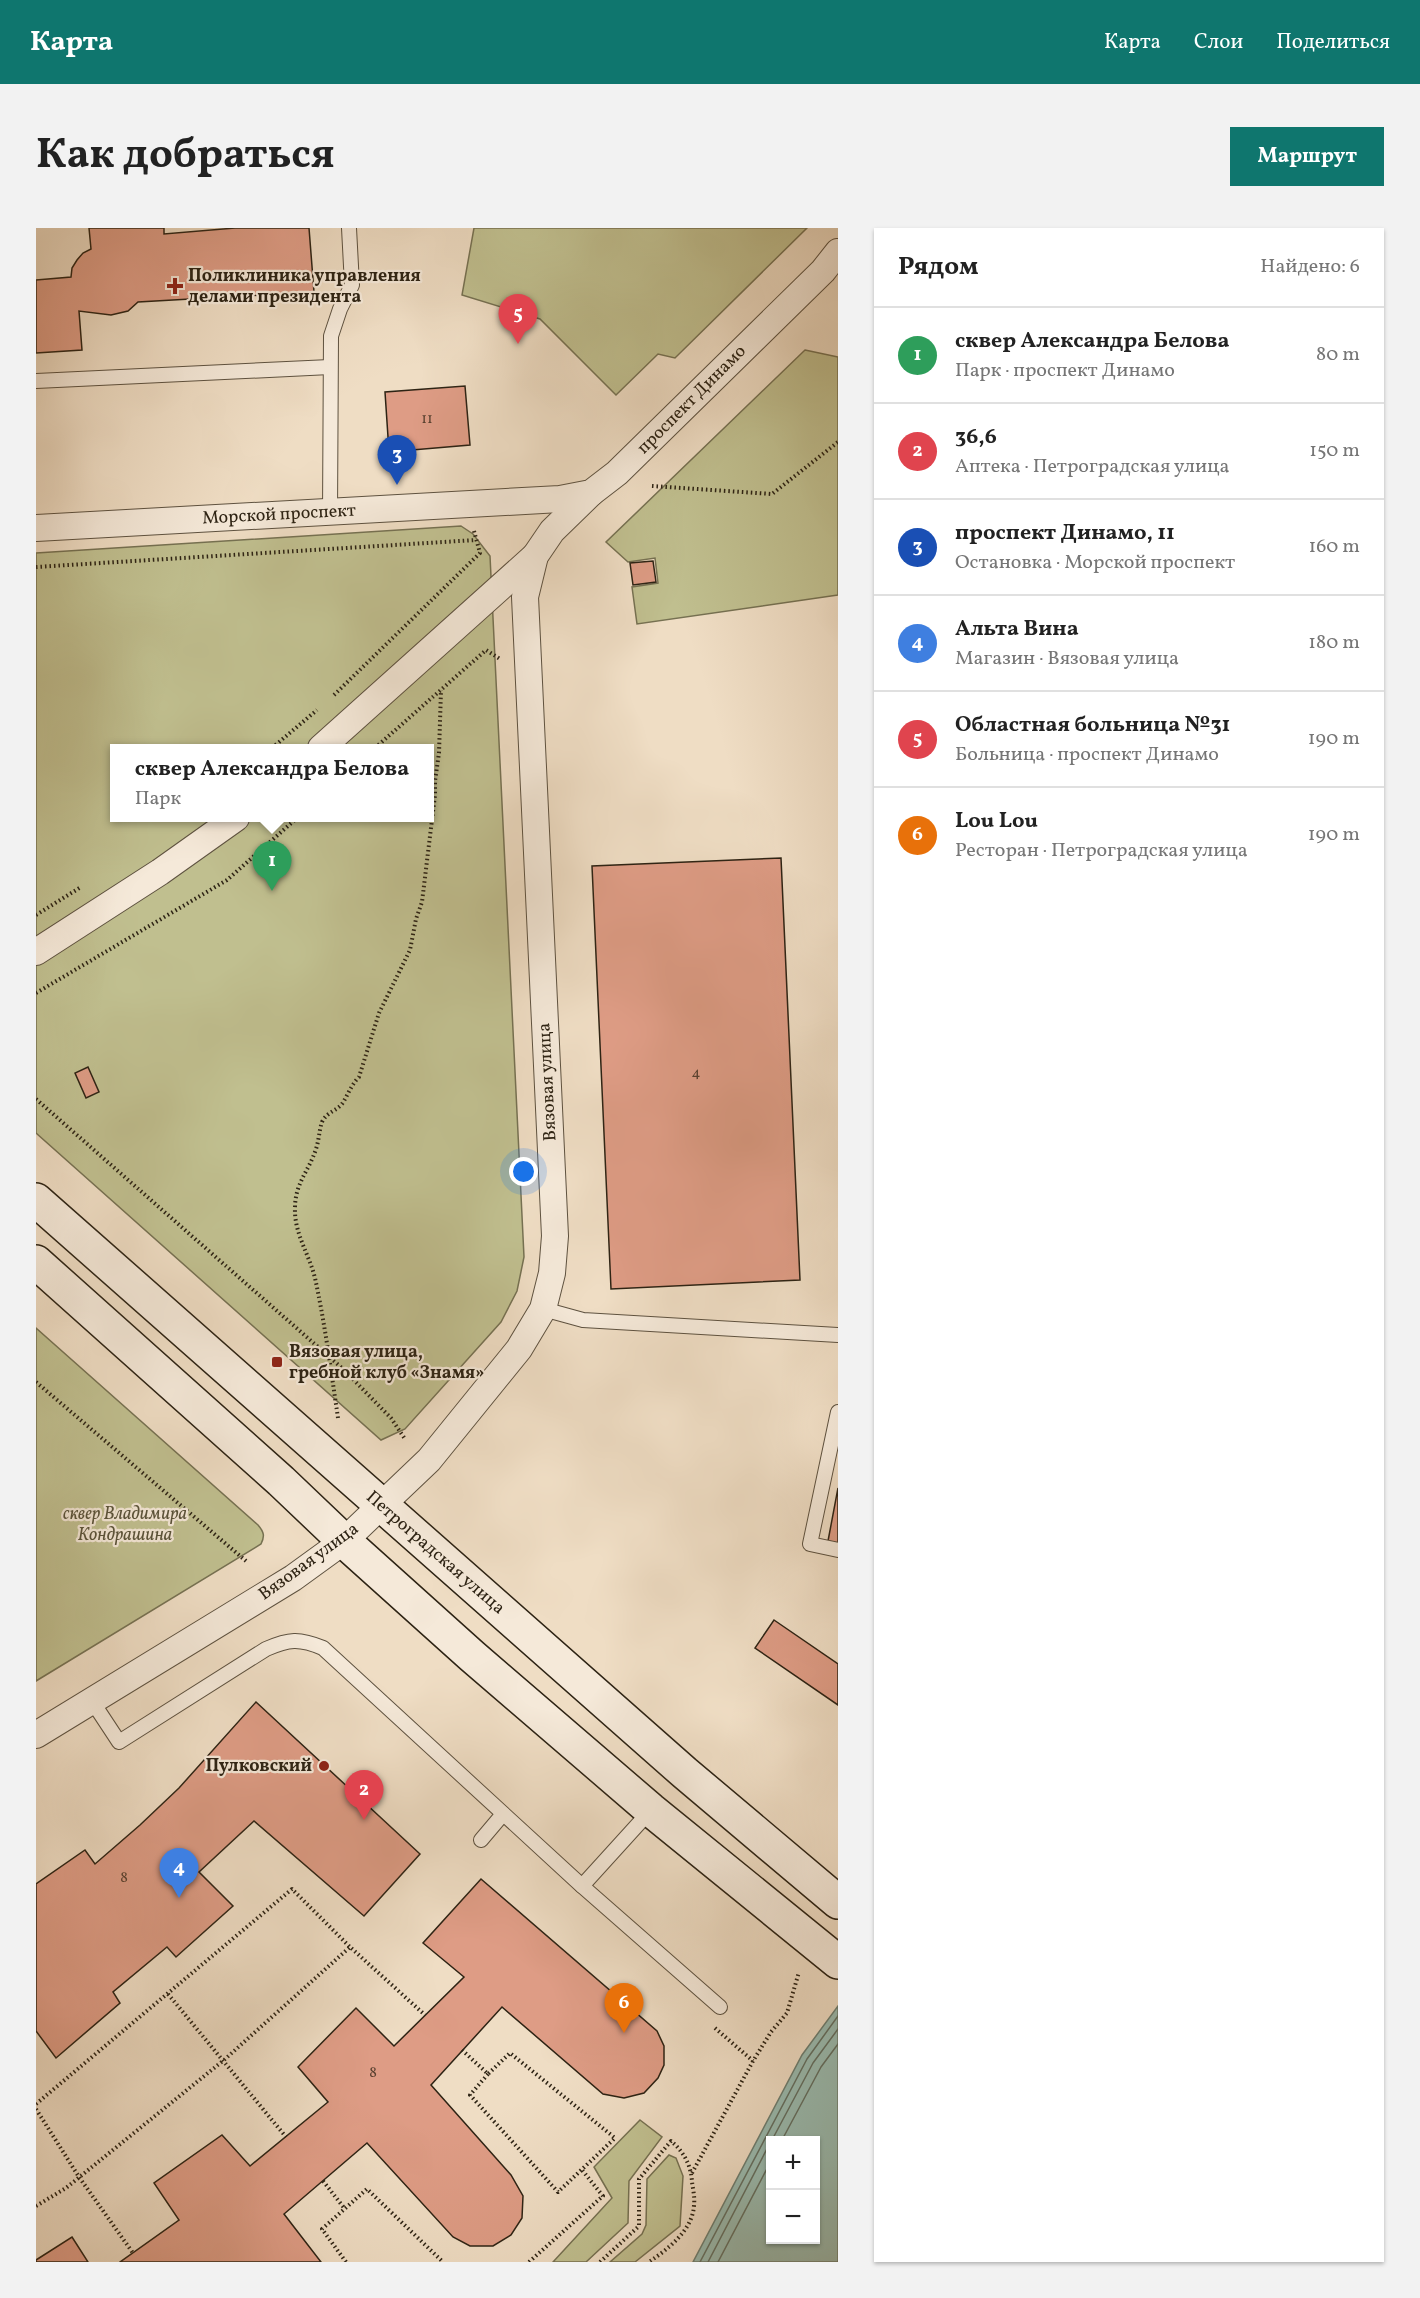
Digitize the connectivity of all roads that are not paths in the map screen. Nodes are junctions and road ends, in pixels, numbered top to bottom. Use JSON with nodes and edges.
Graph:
{"nodes":[{"id":1,"x":349,"y":228,"type":"edge"},
{"id":2,"x":838,"y":252,"type":"edge"},
{"id":3,"x":330,"y":367,"type":"junction"},
{"id":4,"x":36,"y":381,"type":"edge"},
{"id":5,"x":591,"y":493,"type":"junction"},
{"id":6,"x":522,"y":502,"type":"joint"},
{"id":7,"x":330,"y":513,"type":"junction"},
{"id":8,"x":36,"y":528,"type":"edge"},
{"id":9,"x":535,"y":556,"type":"junction"},
{"id":10,"x":325,"y":744,"type":"edge"},
{"id":11,"x":230,"y":822,"type":"edge"},
{"id":12,"x":36,"y":952,"type":"edge"},
{"id":13,"x":36,"y":1200,"type":"edge"},
{"id":14,"x":36,"y":1262,"type":"edge"},
{"id":15,"x":543,"y":1309,"type":"junction"},
{"id":16,"x":838,"y":1335,"type":"edge"},
{"id":17,"x":838,"y":1412,"type":"edge"},
{"id":18,"x":382,"y":1505,"type":"junction"},
{"id":19,"x":344,"y":1541,"type":"junction"},
{"id":20,"x":838,"y":1550,"type":"edge"},
{"id":21,"x":92,"y":1701,"type":"junction"},
{"id":22,"x":36,"y":1735,"type":"edge"},
{"id":23,"x":651,"y":1810,"type":"junction"},
{"id":24,"x":503,"y":1814,"type":"junction"},
{"id":25,"x":481,"y":1840,"type":"dead end"},
{"id":26,"x":582,"y":1886,"type":"junction"},
{"id":27,"x":838,"y":1902,"type":"edge"},
{"id":28,"x":821,"y":1962,"type":"edge"},
{"id":29,"x":720,"y":2007,"type":"dead end"}],
"edges":[{"from":1,"to":3,"type":"lane"},
{"from":2,"to":5,"type":"street","name":"проспект Динамо"},
{"from":3,"to":4,"type":"lane"},
{"from":3,"to":7,"type":"lane"},
{"from":5,"to":6,"type":"street","name":"проспект Динамо"},
{"from":5,"to":9,"type":"street","name":"Вязовая улица"},
{"from":6,"to":7,"type":"street","name":"Морской проспект"},
{"from":7,"to":8,"type":"street","name":"Морской проспект"},
{"from":9,"to":10,"type":"street"},
{"from":9,"to":15,"type":"street","name":"Вязовая улица"},
{"from":11,"to":12,"type":"street"},
{"from":13,"to":18,"type":"street","name":"Петроградская улица"},
{"from":14,"to":19,"type":"street"},
{"from":15,"to":16,"type":"lane"},
{"from":15,"to":18,"type":"street","name":"Вязовая улица"},
{"from":17,"to":20,"type":"lane"},
{"from":18,"to":19,"type":"street","name":"Вязовая улица"},
{"from":18,"to":27,"type":"street","name":"Петроградская улица"},
{"from":19,"to":21,"type":"street","name":"Вязовая улица"},
{"from":19,"to":23,"type":"street"},
{"from":21,"to":22,"type":"street","name":"Вязовая улица"},
{"from":21,"to":24,"type":"lane"},
{"from":23,"to":26,"type":"lane"},
{"from":23,"to":28,"type":"street"},
{"from":24,"to":25,"type":"lane"},
{"from":24,"to":26,"type":"lane"},
{"from":26,"to":29,"type":"lane"}]}
